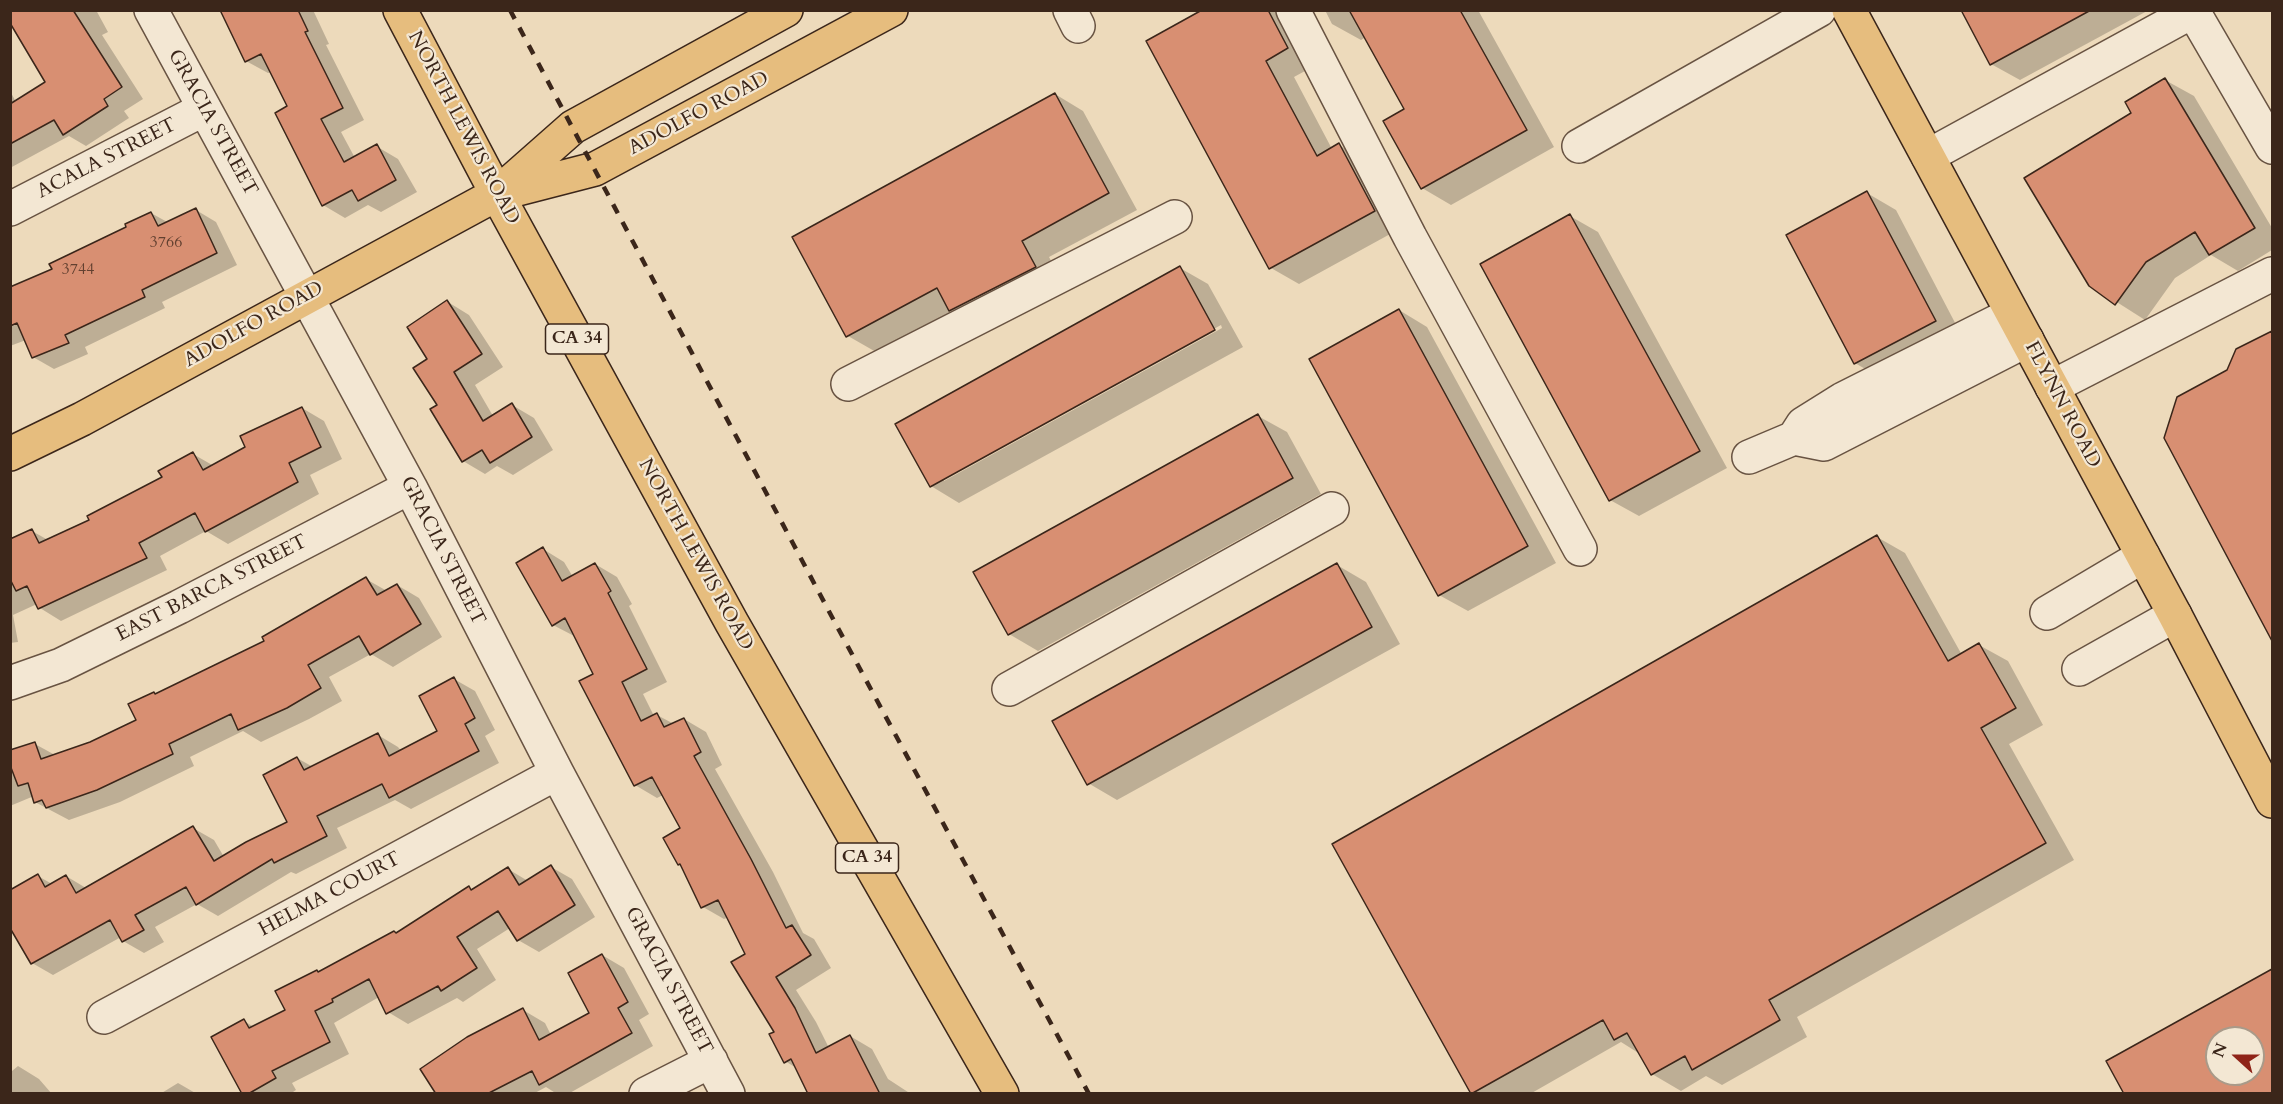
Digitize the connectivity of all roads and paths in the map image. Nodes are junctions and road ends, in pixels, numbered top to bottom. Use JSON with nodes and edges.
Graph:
{"nodes":[{"id":1,"x":151,"y":10,"type":"edge"},
{"id":2,"x":400,"y":10,"type":"edge"},
{"id":3,"x":786,"y":10,"type":"edge"},
{"id":4,"x":891,"y":10,"type":"edge"},
{"id":5,"x":1293,"y":10,"type":"edge"},
{"id":6,"x":1819,"y":10,"type":"edge"},
{"id":7,"x":1849,"y":10,"type":"edge"},
{"id":8,"x":2194,"y":11,"type":"edge"},
{"id":9,"x":204,"y":109,"type":"junction"},
{"id":10,"x":1579,"y":146,"type":"dead end"},
{"id":11,"x":2272,"y":147,"type":"edge"},
{"id":12,"x":1928,"y":156,"type":"junction"},
{"id":13,"x":497,"y":194,"type":"junction"},
{"id":14,"x":10,"y":209,"type":"edge"},
{"id":15,"x":1175,"y":217,"type":"dead end"},
{"id":16,"x":2272,"y":274,"type":"edge"},
{"id":17,"x":307,"y":296,"type":"junction"},
{"id":18,"x":2019,"y":327,"type":"junction"},
{"id":19,"x":848,"y":384,"type":"dead end"},
{"id":20,"x":2052,"y":387,"type":"junction"},
{"id":21,"x":10,"y":454,"type":"edge"},
{"id":22,"x":1749,"y":457,"type":"dead end"},
{"id":23,"x":410,"y":487,"type":"junction"},
{"id":24,"x":1332,"y":509,"type":"dead end"},
{"id":25,"x":1580,"y":549,"type":"dead end"},
{"id":26,"x":2143,"y":556,"type":"junction"},
{"id":27,"x":2047,"y":613,"type":"dead end"},
{"id":28,"x":2175,"y":615,"type":"junction"},
{"id":29,"x":2079,"y":669,"type":"dead end"},
{"id":30,"x":10,"y":683,"type":"edge"},
{"id":31,"x":1009,"y":689,"type":"dead end"},
{"id":32,"x":557,"y":773,"type":"junction"},
{"id":33,"x":2272,"y":801,"type":"edge"},
{"id":34,"x":104,"y":1017,"type":"dead end"},
{"id":35,"x":711,"y":1061,"type":"junction"},
{"id":36,"x":646,"y":1094,"type":"edge"},
{"id":37,"x":728,"y":1094,"type":"edge"},
{"id":38,"x":1002,"y":1094,"type":"edge"}],
"edges":[{"from":1,"to":9,"type":"street","name":"GRACIA STREET"},
{"from":2,"to":13,"type":"main road","name":"NORTH LEWIS ROAD","number":"CA 34"},
{"from":3,"to":13,"type":"main road","name":"ADOLFO ROAD"},
{"from":4,"to":13,"type":"main road","name":"ADOLFO ROAD"},
{"from":5,"to":25,"type":"street"},
{"from":6,"to":10,"type":"street"},
{"from":7,"to":12,"type":"main road","name":"FLYNN ROAD"},
{"from":8,"to":11,"type":"street"},
{"from":8,"to":12,"type":"street"},
{"from":9,"to":14,"type":"street","name":"ACALA STREET"},
{"from":9,"to":17,"type":"street","name":"GRACIA STREET"},
{"from":12,"to":18,"type":"main road","name":"FLYNN ROAD"},
{"from":13,"to":17,"type":"main road","name":"ADOLFO ROAD"},
{"from":13,"to":38,"type":"main road","name":"NORTH LEWIS ROAD","number":"CA 34"},
{"from":15,"to":19,"type":"street"},
{"from":16,"to":20,"type":"street"},
{"from":17,"to":21,"type":"main road","name":"ADOLFO ROAD"},
{"from":17,"to":23,"type":"street","name":"GRACIA STREET"},
{"from":18,"to":20,"type":"main road","name":"FLYNN ROAD"},
{"from":18,"to":22,"type":"street"},
{"from":20,"to":26,"type":"main road","name":"FLYNN ROAD"},
{"from":23,"to":30,"type":"street","name":"EAST BARCA STREET"},
{"from":23,"to":32,"type":"street","name":"GRACIA STREET"},
{"from":24,"to":31,"type":"street"},
{"from":26,"to":27,"type":"street"},
{"from":26,"to":28,"type":"main road","name":"FLYNN ROAD"},
{"from":28,"to":29,"type":"street"},
{"from":28,"to":33,"type":"main road","name":"FLYNN ROAD"},
{"from":32,"to":34,"type":"street","name":"HELMA COURT"},
{"from":32,"to":35,"type":"street","name":"GRACIA STREET"},
{"from":35,"to":36,"type":"street"},
{"from":35,"to":37,"type":"street","name":"GRACIA STREET"}]}
